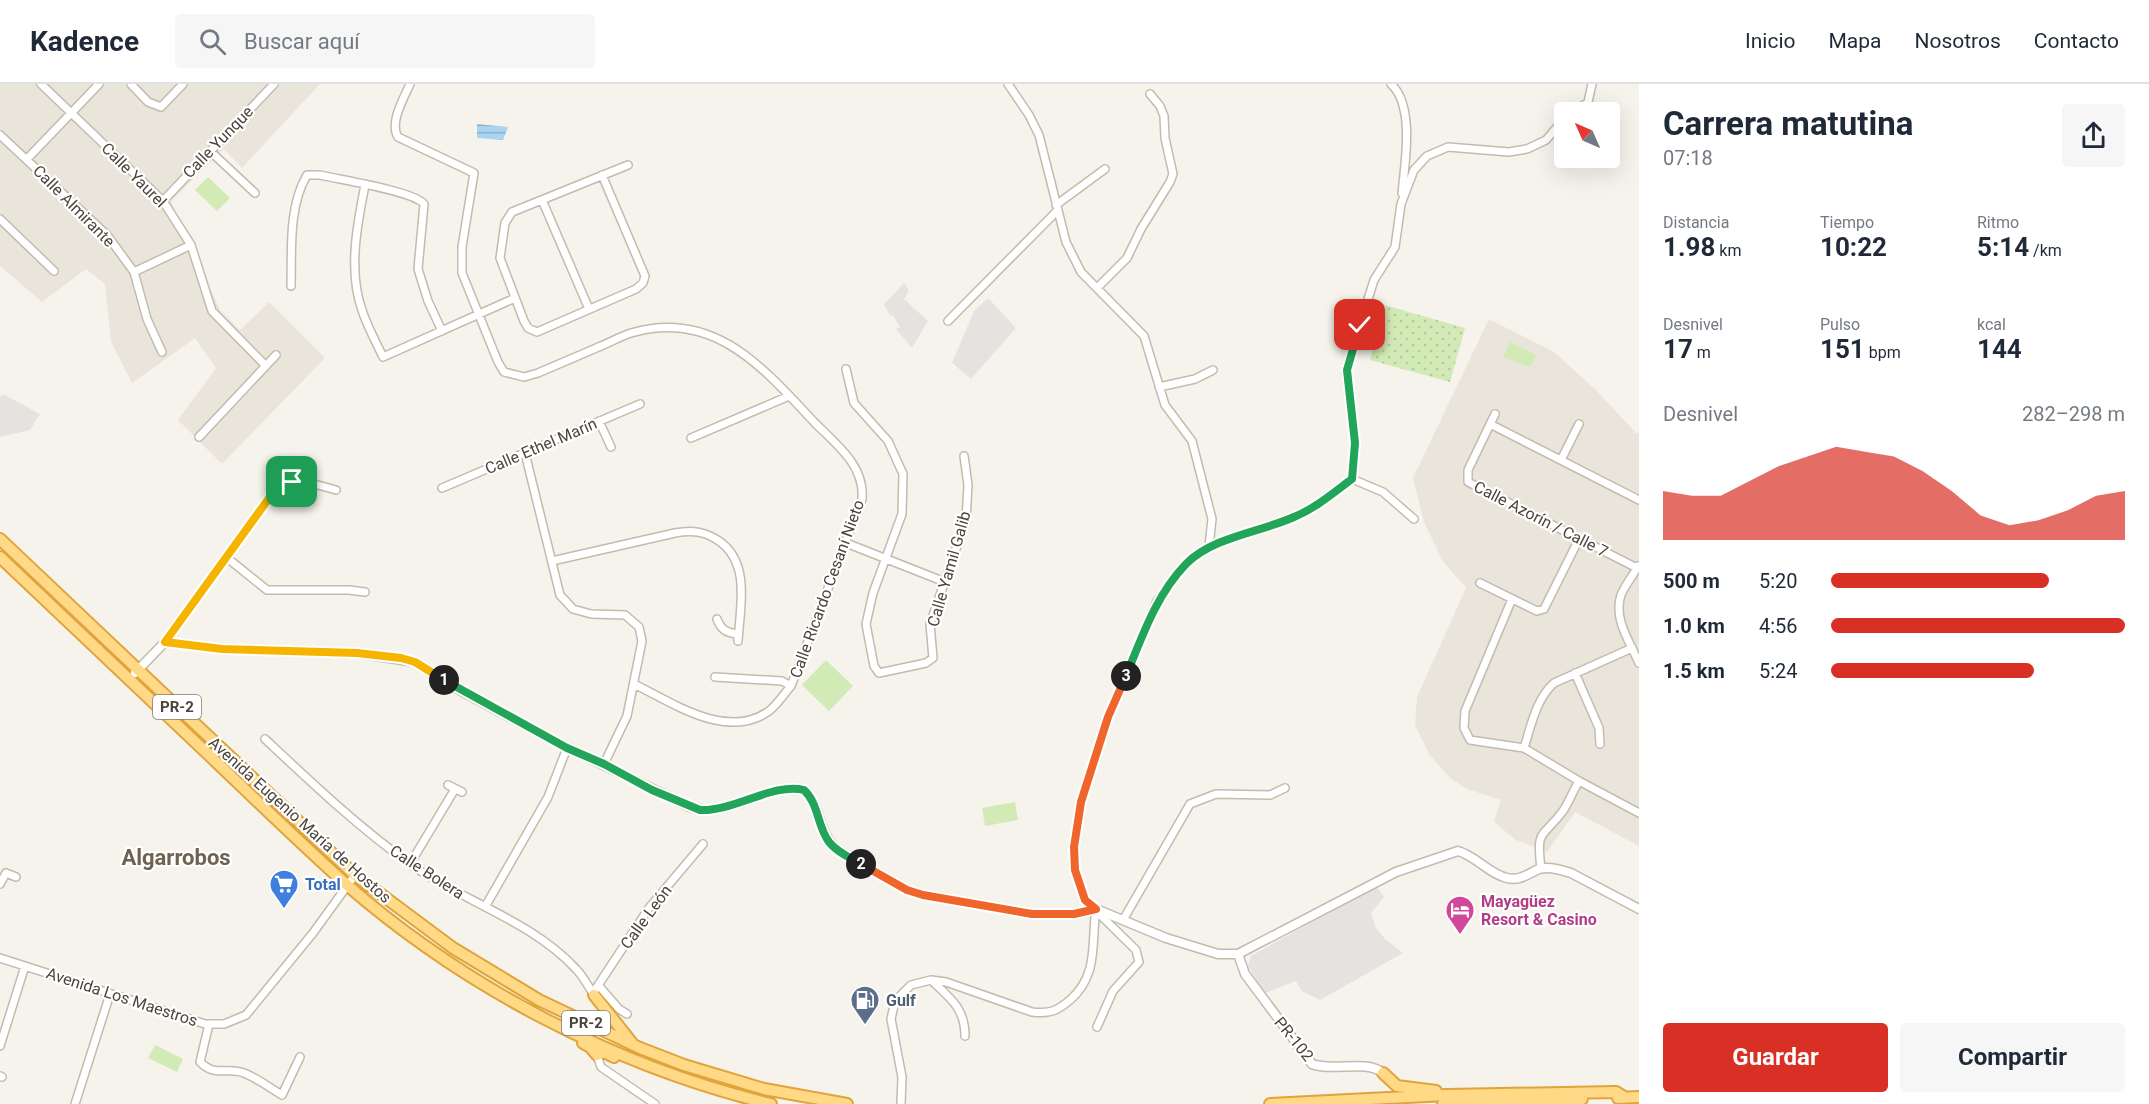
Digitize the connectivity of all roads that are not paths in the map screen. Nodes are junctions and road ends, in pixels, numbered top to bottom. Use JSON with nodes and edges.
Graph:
{"nodes":[{"id":1,"x":41,"y":84,"type":"edge"},
{"id":2,"x":99,"y":84,"type":"edge"},
{"id":3,"x":131,"y":84,"type":"edge"},
{"id":4,"x":183,"y":84,"type":"edge"},
{"id":5,"x":274,"y":84,"type":"edge"},
{"id":6,"x":410,"y":84,"type":"edge"},
{"id":7,"x":1391,"y":84,"type":"edge"},
{"id":8,"x":1592,"y":84,"type":"edge"},
{"id":9,"x":1013,"y":86,"type":"edge"},
{"id":10,"x":1149,"y":94,"type":"dead end"},
{"id":11,"x":1588,"y":102,"type":"edge"},
{"id":12,"x":71,"y":113,"type":"junction"},
{"id":13,"x":1554,"y":131,"type":"edge"},
{"id":14,"x":0,"y":135,"type":"edge"},
{"id":15,"x":210,"y":151,"type":"junction"},
{"id":16,"x":27,"y":159,"type":"junction"},
{"id":17,"x":628,"y":165,"type":"dead end"},
{"id":18,"x":1105,"y":168,"type":"dead end"},
{"id":19,"x":602,"y":175,"type":"junction"},
{"id":20,"x":365,"y":186,"type":"junction"},
{"id":21,"x":255,"y":194,"type":"dead end"},
{"id":22,"x":542,"y":200,"type":"junction"},
{"id":23,"x":163,"y":201,"type":"junction"},
{"id":24,"x":1401,"y":204,"type":"junction"},
{"id":25,"x":1057,"y":207,"type":"junction"},
{"id":26,"x":0,"y":219,"type":"edge"},
{"id":27,"x":191,"y":245,"type":"junction"},
{"id":28,"x":54,"y":271,"type":"dead end"},
{"id":29,"x":134,"y":272,"type":"junction"},
{"id":30,"x":291,"y":286,"type":"dead end"},
{"id":31,"x":1097,"y":288,"type":"junction"},
{"id":32,"x":515,"y":298,"type":"junction"},
{"id":33,"x":589,"y":309,"type":"junction"},
{"id":34,"x":479,"y":314,"type":"junction"},
{"id":35,"x":948,"y":321,"type":"dead end"},
{"id":36,"x":442,"y":331,"type":"junction"},
{"id":37,"x":162,"y":352,"type":"dead end"},
{"id":38,"x":276,"y":355,"type":"dead end"},
{"id":39,"x":266,"y":366,"type":"junction"},
{"id":40,"x":1213,"y":370,"type":"dead end"},
{"id":41,"x":846,"y":372,"type":"dead end"},
{"id":42,"x":1159,"y":387,"type":"junction"},
{"id":43,"x":789,"y":396,"type":"junction"},
{"id":44,"x":640,"y":404,"type":"dead end"},
{"id":45,"x":1495,"y":414,"type":"dead end"},
{"id":46,"x":599,"y":421,"type":"junction"},
{"id":47,"x":1490,"y":424,"type":"junction"},
{"id":48,"x":1579,"y":424,"type":"dead end"},
{"id":49,"x":199,"y":437,"type":"dead end"},
{"id":50,"x":691,"y":438,"type":"dead end"},
{"id":51,"x":611,"y":447,"type":"dead end"},
{"id":52,"x":525,"y":453,"type":"junction"},
{"id":53,"x":964,"y":456,"type":"dead end"},
{"id":54,"x":1561,"y":460,"type":"junction"},
{"id":55,"x":1352,"y":479,"type":"junction"},
{"id":56,"x":441,"y":488,"type":"dead end"},
{"id":57,"x":336,"y":490,"type":"dead end"},
{"id":58,"x":1639,"y":500,"type":"edge"},
{"id":59,"x":1414,"y":519,"type":"dead end"},
{"id":60,"x":0,"y":539,"type":"edge"},
{"id":61,"x":1579,"y":539,"type":"junction"},
{"id":62,"x":846,"y":543,"type":"junction"},
{"id":63,"x":1209,"y":546,"type":"junction"},
{"id":64,"x":0,"y":557,"type":"edge"},
{"id":65,"x":226,"y":557,"type":"junction"},
{"id":66,"x":886,"y":559,"type":"junction"},
{"id":67,"x":552,"y":561,"type":"junction"},
{"id":68,"x":1638,"y":566,"type":"edge"},
{"id":69,"x":945,"y":582,"type":"junction"},
{"id":70,"x":1480,"y":583,"type":"dead end"},
{"id":71,"x":365,"y":592,"type":"dead end"},
{"id":72,"x":1512,"y":598,"type":"junction"},
{"id":73,"x":717,"y":619,"type":"dead end"},
{"id":74,"x":165,"y":642,"type":"junction"},
{"id":75,"x":1632,"y":648,"type":"junction"},
{"id":76,"x":1639,"y":663,"type":"edge"},
{"id":77,"x":138,"y":670,"type":"junction"},
{"id":78,"x":1575,"y":673,"type":"junction"},
{"id":79,"x":715,"y":676,"type":"dead end"},
{"id":80,"x":723,"y":677,"type":"junction"},
{"id":81,"x":129,"y":680,"type":"junction"},
{"id":82,"x":634,"y":684,"type":"junction"},
{"id":83,"x":726,"y":686,"type":"dead end"},
{"id":84,"x":791,"y":687,"type":"junction"},
{"id":85,"x":265,"y":739,"type":"dead end"},
{"id":86,"x":1600,"y":744,"type":"dead end"},
{"id":87,"x":567,"y":748,"type":"junction"},
{"id":88,"x":1524,"y":748,"type":"junction"},
{"id":89,"x":604,"y":764,"type":"junction"},
{"id":90,"x":1579,"y":781,"type":"junction"},
{"id":91,"x":1285,"y":788,"type":"dead end"},
{"id":92,"x":455,"y":789,"type":"dead end"},
{"id":93,"x":1639,"y":813,"type":"edge"},
{"id":94,"x":703,"y":844,"type":"dead end"},
{"id":95,"x":410,"y":864,"type":"junction"},
{"id":96,"x":1540,"y":868,"type":"junction"},
{"id":97,"x":3,"y":872,"type":"edge"},
{"id":98,"x":355,"y":875,"type":"junction"},
{"id":99,"x":16,"y":877,"type":"dead end"},
{"id":100,"x":0,"y":884,"type":"edge"},
{"id":101,"x":348,"y":885,"type":"junction"},
{"id":102,"x":485,"y":907,"type":"junction"},
{"id":103,"x":1096,"y":909,"type":"junction"},
{"id":104,"x":1639,"y":909,"type":"edge"},
{"id":105,"x":1123,"y":920,"type":"junction"},
{"id":106,"x":1238,"y":954,"type":"junction"},
{"id":107,"x":0,"y":958,"type":"edge"},
{"id":108,"x":25,"y":966,"type":"junction"},
{"id":109,"x":931,"y":980,"type":"junction"},
{"id":110,"x":595,"y":991,"type":"junction"},
{"id":111,"x":110,"y":994,"type":"junction"},
{"id":112,"x":627,"y":1014,"type":"dead end"},
{"id":113,"x":550,"y":1021,"type":"junction"},
{"id":114,"x":209,"y":1024,"type":"junction"},
{"id":115,"x":589,"y":1025,"type":"junction"},
{"id":116,"x":1097,"y":1027,"type":"dead end"},
{"id":117,"x":965,"y":1036,"type":"dead end"},
{"id":118,"x":634,"y":1045,"type":"junction"},
{"id":119,"x":0,"y":1046,"type":"edge"},
{"id":120,"x":597,"y":1055,"type":"junction"},
{"id":121,"x":300,"y":1057,"type":"dead end"},
{"id":122,"x":645,"y":1064,"type":"junction"},
{"id":123,"x":1383,"y":1073,"type":"junction"},
{"id":124,"x":1639,"y":1097,"type":"edge"},
{"id":125,"x":1364,"y":1098,"type":"junction"},
{"id":126,"x":1445,"y":1100,"type":"edge"},
{"id":127,"x":75,"y":1104,"type":"edge"},
{"id":128,"x":655,"y":1104,"type":"edge"},
{"id":129,"x":771,"y":1104,"type":"edge"},
{"id":130,"x":848,"y":1104,"type":"edge"},
{"id":131,"x":901,"y":1104,"type":"edge"},
{"id":132,"x":1270,"y":1104,"type":"edge"}],
"edges":[{"from":1,"to":12,"type":"street","name":"Calle Yaurel"},
{"from":2,"to":12,"type":"street"},
{"from":3,"to":4,"type":"street"},
{"from":5,"to":15,"type":"street","name":"Calle Yunque"},
{"from":6,"to":34,"type":"street","name":"Calle Ricardo Cesaní Nieto"},
{"from":7,"to":24,"type":"street"},
{"from":8,"to":11,"type":"street"},
{"from":9,"to":25,"type":"street"},
{"from":10,"to":31,"type":"street"},
{"from":12,"to":16,"type":"street"},
{"from":12,"to":23,"type":"street","name":"Calle Yaurel"},
{"from":13,"to":24,"type":"street"},
{"from":14,"to":16,"type":"street","name":"Calle Almirante"},
{"from":15,"to":21,"type":"street"},
{"from":15,"to":23,"type":"street","name":"Calle Yunque"},
{"from":16,"to":29,"type":"street","name":"Calle Almirante"},
{"from":17,"to":19,"type":"street"},
{"from":18,"to":25,"type":"street"},
{"from":19,"to":22,"type":"street"},
{"from":19,"to":33,"type":"street"},
{"from":20,"to":30,"type":"street"},
{"from":20,"to":36,"type":"street"},
{"from":20,"to":36,"type":"street"},
{"from":22,"to":32,"type":"street"},
{"from":22,"to":33,"type":"street"},
{"from":23,"to":27,"type":"street","name":"Calle Yaurel"},
{"from":24,"to":55,"type":"street"},
{"from":25,"to":31,"type":"street"},
{"from":25,"to":35,"type":"street"},
{"from":26,"to":28,"type":"street"},
{"from":27,"to":29,"type":"street"},
{"from":27,"to":39,"type":"street","name":"Calle Yaurel"},
{"from":29,"to":37,"type":"street","name":"Calle Almirante"},
{"from":31,"to":42,"type":"street"},
{"from":32,"to":33,"type":"street"},
{"from":32,"to":34,"type":"street"},
{"from":34,"to":36,"type":"street"},
{"from":34,"to":43,"type":"street","name":"Calle Ricardo Cesaní Nieto"},
{"from":38,"to":39,"type":"street"},
{"from":39,"to":49,"type":"street"},
{"from":40,"to":42,"type":"street"},
{"from":41,"to":66,"type":"street"},
{"from":42,"to":63,"type":"street"},
{"from":43,"to":50,"type":"street"},
{"from":43,"to":62,"type":"street","name":"Calle Ricardo Cesaní Nieto"},
{"from":44,"to":46,"type":"street","name":"Calle Ethel Marín"},
{"from":45,"to":47,"type":"street","name":"Calle Azorín / Calle 7"},
{"from":46,"to":51,"type":"street"},
{"from":46,"to":52,"type":"street","name":"Calle Ethel Marín"},
{"from":47,"to":54,"type":"street"},
{"from":47,"to":61,"type":"street","name":"Calle Azorín / Calle 7"},
{"from":48,"to":54,"type":"street"},
{"from":52,"to":56,"type":"street","name":"Calle Ethel Marín"},
{"from":52,"to":67,"type":"street"},
{"from":53,"to":69,"type":"street","name":"Calle Yamil Galib"},
{"from":54,"to":58,"type":"street"},
{"from":55,"to":59,"type":"street"},
{"from":55,"to":63,"type":"street"},
{"from":57,"to":65,"type":"street"},
{"from":60,"to":77,"type":"highway","name":"Avenida Eugenio María de Hostos","number":"PR-2"},
{"from":61,"to":68,"type":"street","name":"Calle Azorín / Calle 7"},
{"from":61,"to":72,"type":"street"},
{"from":62,"to":66,"type":"street"},
{"from":62,"to":84,"type":"street","name":"Calle Ricardo Cesaní Nieto"},
{"from":63,"to":103,"type":"street"},
{"from":64,"to":81,"type":"highway","name":"Avenida Eugenio María de Hostos","number":"PR-2"},
{"from":65,"to":71,"type":"street"},
{"from":65,"to":74,"type":"street"},
{"from":66,"to":69,"type":"street"},
{"from":66,"to":69,"type":"street","name":"Calle Yamil Galib"},
{"from":67,"to":73,"type":"street"},
{"from":67,"to":82,"type":"street"},
{"from":68,"to":75,"type":"street"},
{"from":70,"to":72,"type":"street"},
{"from":72,"to":88,"type":"street"},
{"from":74,"to":77,"type":"street"},
{"from":74,"to":87,"type":"street"},
{"from":75,"to":76,"type":"street"},
{"from":75,"to":78,"type":"street"},
{"from":77,"to":81,"type":"street"},
{"from":77,"to":98,"type":"highway","name":"Avenida Eugenio María de Hostos","number":"PR-2"},
{"from":78,"to":86,"type":"street"},
{"from":78,"to":88,"type":"street"},
{"from":79,"to":80,"type":"street"},
{"from":80,"to":83,"type":"street"},
{"from":80,"to":84,"type":"street"},
{"from":81,"to":101,"type":"highway","name":"Avenida Eugenio María de Hostos","number":"PR-2"},
{"from":82,"to":84,"type":"street","name":"Calle Ricardo Cesaní Nieto"},
{"from":82,"to":89,"type":"street"},
{"from":85,"to":95,"type":"street","name":"Calle Bolera"},
{"from":87,"to":89,"type":"street"},
{"from":87,"to":102,"type":"street"},
{"from":88,"to":90,"type":"street"},
{"from":89,"to":103,"type":"street"},
{"from":90,"to":93,"type":"street"},
{"from":90,"to":96,"type":"street"},
{"from":91,"to":105,"type":"street"},
{"from":92,"to":95,"type":"street"},
{"from":94,"to":110,"type":"street","name":"Calle León"},
{"from":95,"to":102,"type":"street","name":"Calle Bolera"},
{"from":96,"to":104,"type":"street"},
{"from":96,"to":106,"type":"street"},
{"from":97,"to":99,"type":"street"},
{"from":97,"to":100,"type":"street"},
{"from":98,"to":101,"type":"street","name":"Avenida Los Maestros"},
{"from":98,"to":115,"type":"highway","name":"Avenida Eugenio María de Hostos","number":"PR-2"},
{"from":101,"to":113,"type":"highway","name":"Avenida Eugenio María de Hostos","number":"PR-2"},
{"from":101,"to":114,"type":"street","name":"Avenida Los Maestros"},
{"from":102,"to":110,"type":"street","name":"Calle Bolera"},
{"from":103,"to":105,"type":"street"},
{"from":103,"to":109,"type":"street"},
{"from":103,"to":116,"type":"street"},
{"from":105,"to":106,"type":"street"},
{"from":106,"to":123,"type":"street","name":"PR-102","number":"PR-102"},
{"from":107,"to":108,"type":"street","name":"Avenida Los Maestros"},
{"from":108,"to":111,"type":"street","name":"Avenida Los Maestros"},
{"from":108,"to":119,"type":"street"},
{"from":109,"to":117,"type":"street"},
{"from":109,"to":131,"type":"street"},
{"from":110,"to":112,"type":"street","name":"Calle Bolera"},
{"from":110,"to":115,"type":"highway"},
{"from":110,"to":118,"type":"highway"},
{"from":111,"to":114,"type":"street","name":"Avenida Los Maestros"},
{"from":111,"to":127,"type":"street"},
{"from":113,"to":120,"type":"highway"},
{"from":113,"to":122,"type":"highway","name":"Avenida Eugenio María de Hostos","number":"PR-2"},
{"from":114,"to":121,"type":"street"},
{"from":115,"to":118,"type":"highway","name":"Avenida Eugenio María de Hostos","number":"PR-2"},
{"from":118,"to":130,"type":"highway","name":"Avenida Eugenio María de Hostos","number":"PR-2"},
{"from":120,"to":122,"type":"highway"},
{"from":120,"to":128,"type":"street"},
{"from":122,"to":129,"type":"highway","name":"Avenida Eugenio María de Hostos","number":"PR-2"},
{"from":123,"to":125,"type":"highway"},
{"from":123,"to":126,"type":"highway"},
{"from":124,"to":126,"type":"highway"},
{"from":125,"to":126,"type":"highway"},
{"from":125,"to":132,"type":"highway"}]}
